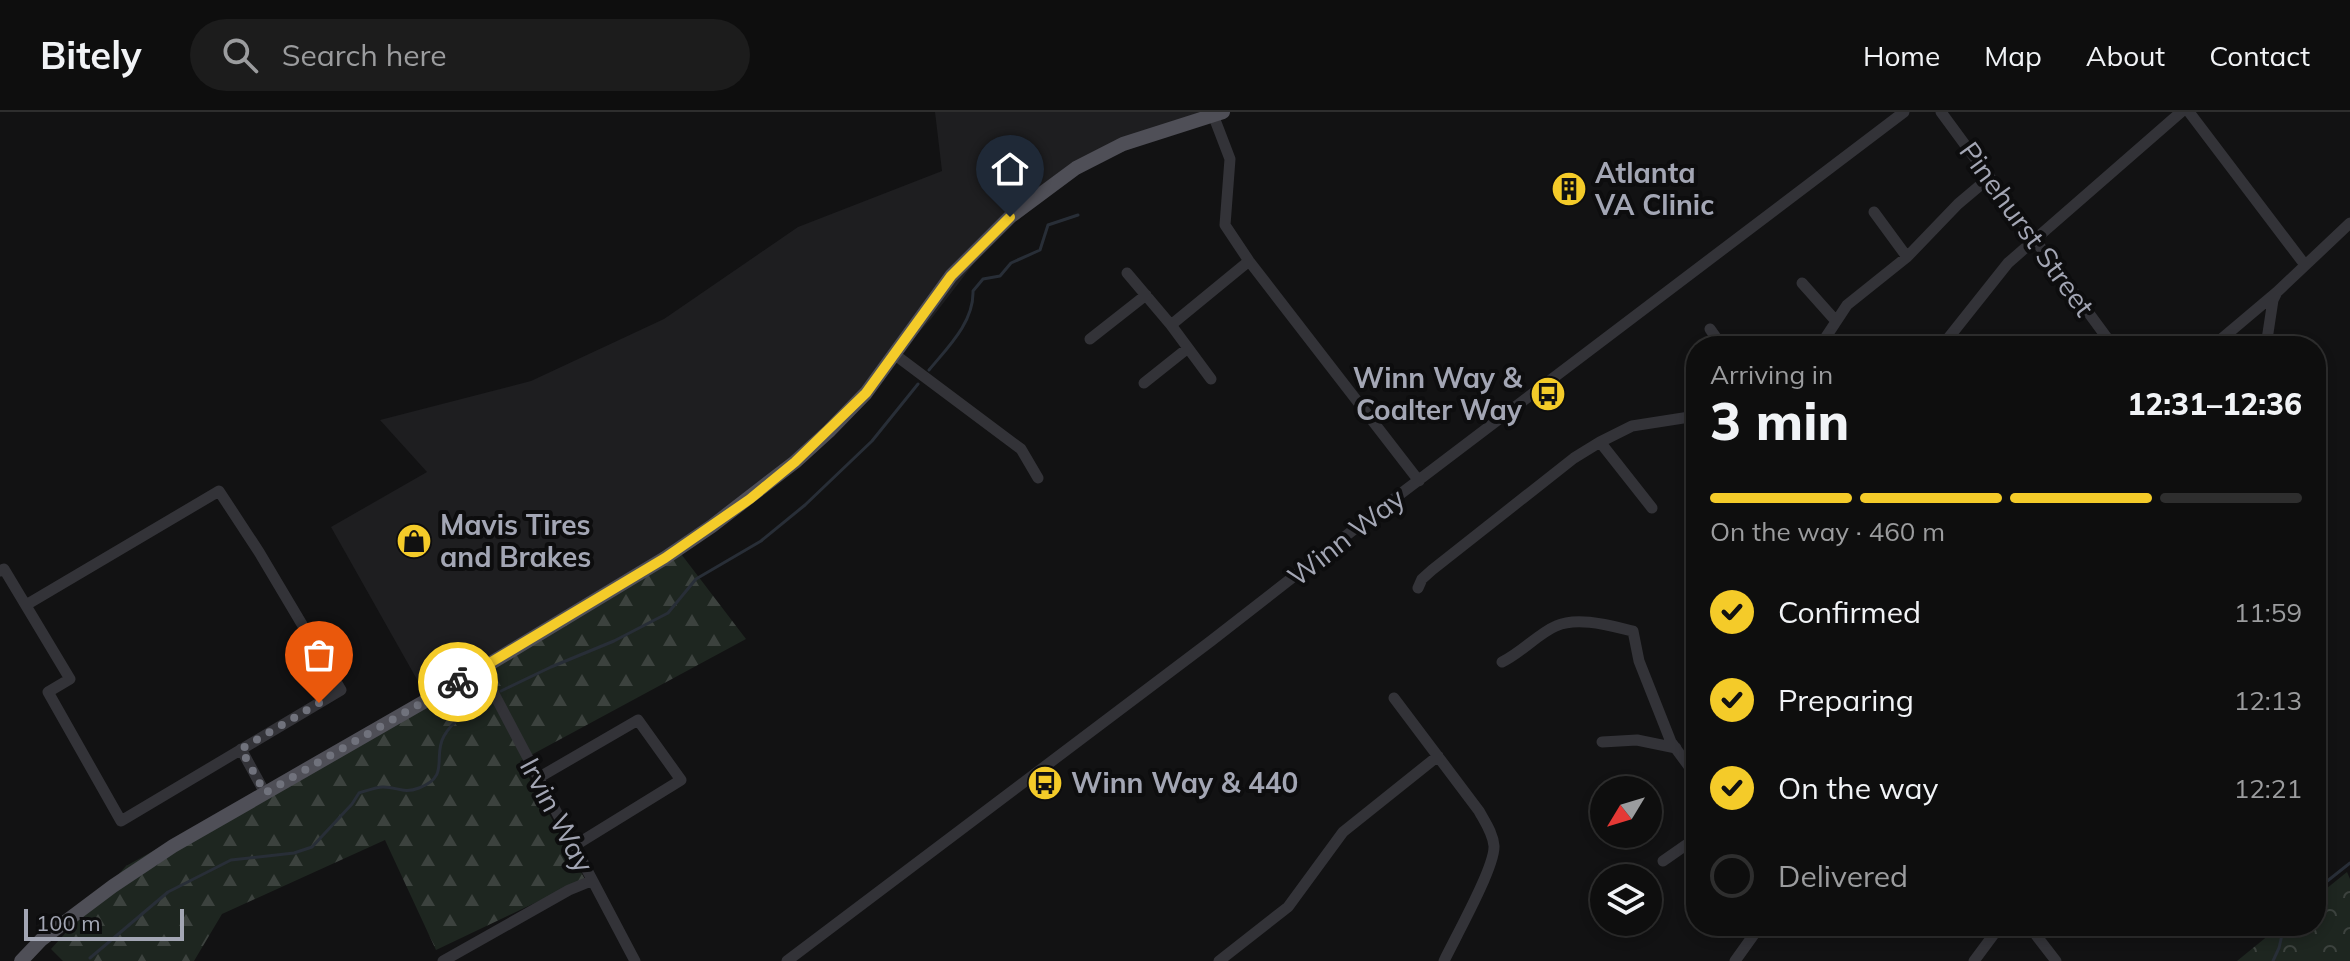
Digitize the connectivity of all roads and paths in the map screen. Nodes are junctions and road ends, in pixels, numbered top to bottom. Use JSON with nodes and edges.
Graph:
{"nodes":[{"id":1,"x":1904,"y":112,"type":"edge"},
{"id":2,"x":1941,"y":112,"type":"edge"},
{"id":3,"x":2181,"y":112,"type":"edge"},
{"id":4,"x":2189,"y":112,"type":"edge"},
{"id":5,"x":1216,"y":113,"type":"edge"},
{"id":6,"x":1990,"y":177,"type":"junction"},
{"id":7,"x":1874,"y":212,"type":"dead end"},
{"id":8,"x":2350,"y":223,"type":"edge"},
{"id":9,"x":2034,"y":238,"type":"junction"},
{"id":10,"x":1907,"y":257,"type":"junction"},
{"id":11,"x":1249,"y":261,"type":"junction"},
{"id":12,"x":2305,"y":265,"type":"junction"},
{"id":13,"x":1127,"y":273,"type":"dead end"},
{"id":14,"x":1802,"y":283,"type":"dead end"},
{"id":15,"x":2277,"y":292,"type":"junction"},
{"id":16,"x":1146,"y":295,"type":"junction"},
{"id":17,"x":1835,"y":320,"type":"junction"},
{"id":18,"x":1171,"y":325,"type":"junction"},
{"id":19,"x":1710,"y":329,"type":"dead end"},
{"id":20,"x":1715,"y":336,"type":"edge"},
{"id":21,"x":1826,"y":336,"type":"edge"},
{"id":22,"x":1950,"y":336,"type":"edge"},
{"id":23,"x":2106,"y":336,"type":"edge"},
{"id":24,"x":2225,"y":336,"type":"edge"},
{"id":25,"x":2268,"y":336,"type":"edge"},
{"id":26,"x":1090,"y":339,"type":"dead end"},
{"id":27,"x":1188,"y":348,"type":"junction"},
{"id":28,"x":894,"y":354,"type":"junction"},
{"id":29,"x":1211,"y":379,"type":"dead end"},
{"id":30,"x":1144,"y":383,"type":"dead end"},
{"id":31,"x":1686,"y":418,"type":"edge"},
{"id":32,"x":1600,"y":442,"type":"junction"},
{"id":33,"x":1038,"y":478,"type":"dead end"},
{"id":34,"x":1419,"y":481,"type":"junction"},
{"id":35,"x":1652,"y":508,"type":"dead end"},
{"id":36,"x":0,"y":571,"type":"edge"},
{"id":37,"x":1418,"y":588,"type":"dead end"},
{"id":38,"x":26,"y":605,"type":"junction"},
{"id":39,"x":1502,"y":662,"type":"dead end"},
{"id":40,"x":481,"y":669,"type":"junction"},
{"id":41,"x":1394,"y":698,"type":"dead end"},
{"id":42,"x":1602,"y":742,"type":"dead end"},
{"id":43,"x":1676,"y":748,"type":"junction"},
{"id":44,"x":241,"y":749,"type":"junction"},
{"id":45,"x":1438,"y":756,"type":"junction"},
{"id":46,"x":1686,"y":762,"type":"edge"},
{"id":47,"x":538,"y":778,"type":"junction"},
{"id":48,"x":265,"y":793,"type":"junction"},
{"id":49,"x":1686,"y":845,"type":"edge"},
{"id":50,"x":574,"y":846,"type":"junction"},
{"id":51,"x":1663,"y":861,"type":"dead end"},
{"id":52,"x":591,"y":881,"type":"junction"},
{"id":53,"x":1753,"y":936,"type":"edge"},
{"id":54,"x":1993,"y":936,"type":"edge"},
{"id":55,"x":2037,"y":936,"type":"edge"},
{"id":56,"x":21,"y":961,"type":"edge"},
{"id":57,"x":443,"y":961,"type":"edge"},
{"id":58,"x":635,"y":961,"type":"edge"},
{"id":59,"x":787,"y":961,"type":"edge"},
{"id":60,"x":1219,"y":961,"type":"edge"},
{"id":61,"x":1444,"y":961,"type":"edge"},
{"id":62,"x":1735,"y":961,"type":"edge"},
{"id":63,"x":1974,"y":961,"type":"edge"},
{"id":64,"x":2056,"y":961,"type":"edge"}],
"edges":[{"from":1,"to":34,"type":"street","name":"Winn Way"},
{"from":2,"to":6,"type":"street","name":"Pinehurst Street"},
{"from":3,"to":9,"type":"street"},
{"from":4,"to":12,"type":"street"},
{"from":5,"to":11,"type":"street"},
{"from":5,"to":28,"type":"main road"},
{"from":6,"to":9,"type":"street","name":"Pinehurst Street"},
{"from":6,"to":10,"type":"street"},
{"from":7,"to":10,"type":"street"},
{"from":8,"to":12,"type":"street"},
{"from":9,"to":22,"type":"street"},
{"from":9,"to":23,"type":"street","name":"Pinehurst Street"},
{"from":10,"to":17,"type":"street"},
{"from":11,"to":18,"type":"street"},
{"from":11,"to":34,"type":"street"},
{"from":12,"to":15,"type":"street"},
{"from":13,"to":16,"type":"street"},
{"from":14,"to":17,"type":"street"},
{"from":15,"to":24,"type":"street"},
{"from":15,"to":25,"type":"street"},
{"from":16,"to":18,"type":"street"},
{"from":16,"to":26,"type":"street"},
{"from":17,"to":21,"type":"street"},
{"from":18,"to":27,"type":"street"},
{"from":19,"to":20,"type":"street"},
{"from":27,"to":29,"type":"street"},
{"from":27,"to":30,"type":"street"},
{"from":28,"to":33,"type":"street"},
{"from":28,"to":40,"type":"main road"},
{"from":31,"to":32,"type":"street"},
{"from":32,"to":35,"type":"street"},
{"from":32,"to":37,"type":"street"},
{"from":34,"to":59,"type":"street","name":"Winn Way"},
{"from":36,"to":38,"type":"street"},
{"from":38,"to":44,"type":"street"},
{"from":38,"to":44,"type":"street"},
{"from":39,"to":43,"type":"street"},
{"from":40,"to":47,"type":"street","name":"Irvin Way"},
{"from":40,"to":48,"type":"main road"},
{"from":41,"to":45,"type":"street"},
{"from":42,"to":43,"type":"street"},
{"from":43,"to":46,"type":"street"},
{"from":44,"to":48,"type":"street"},
{"from":45,"to":60,"type":"street"},
{"from":45,"to":61,"type":"street"},
{"from":47,"to":50,"type":"street","name":"Irvin Way"},
{"from":47,"to":50,"type":"street"},
{"from":48,"to":56,"type":"main road"},
{"from":49,"to":51,"type":"street"},
{"from":50,"to":52,"type":"street","name":"Irvin Way"},
{"from":52,"to":57,"type":"street"},
{"from":52,"to":58,"type":"street","name":"Irvin Way"},
{"from":53,"to":62,"type":"street"},
{"from":54,"to":63,"type":"street"},
{"from":55,"to":64,"type":"street"}]}
